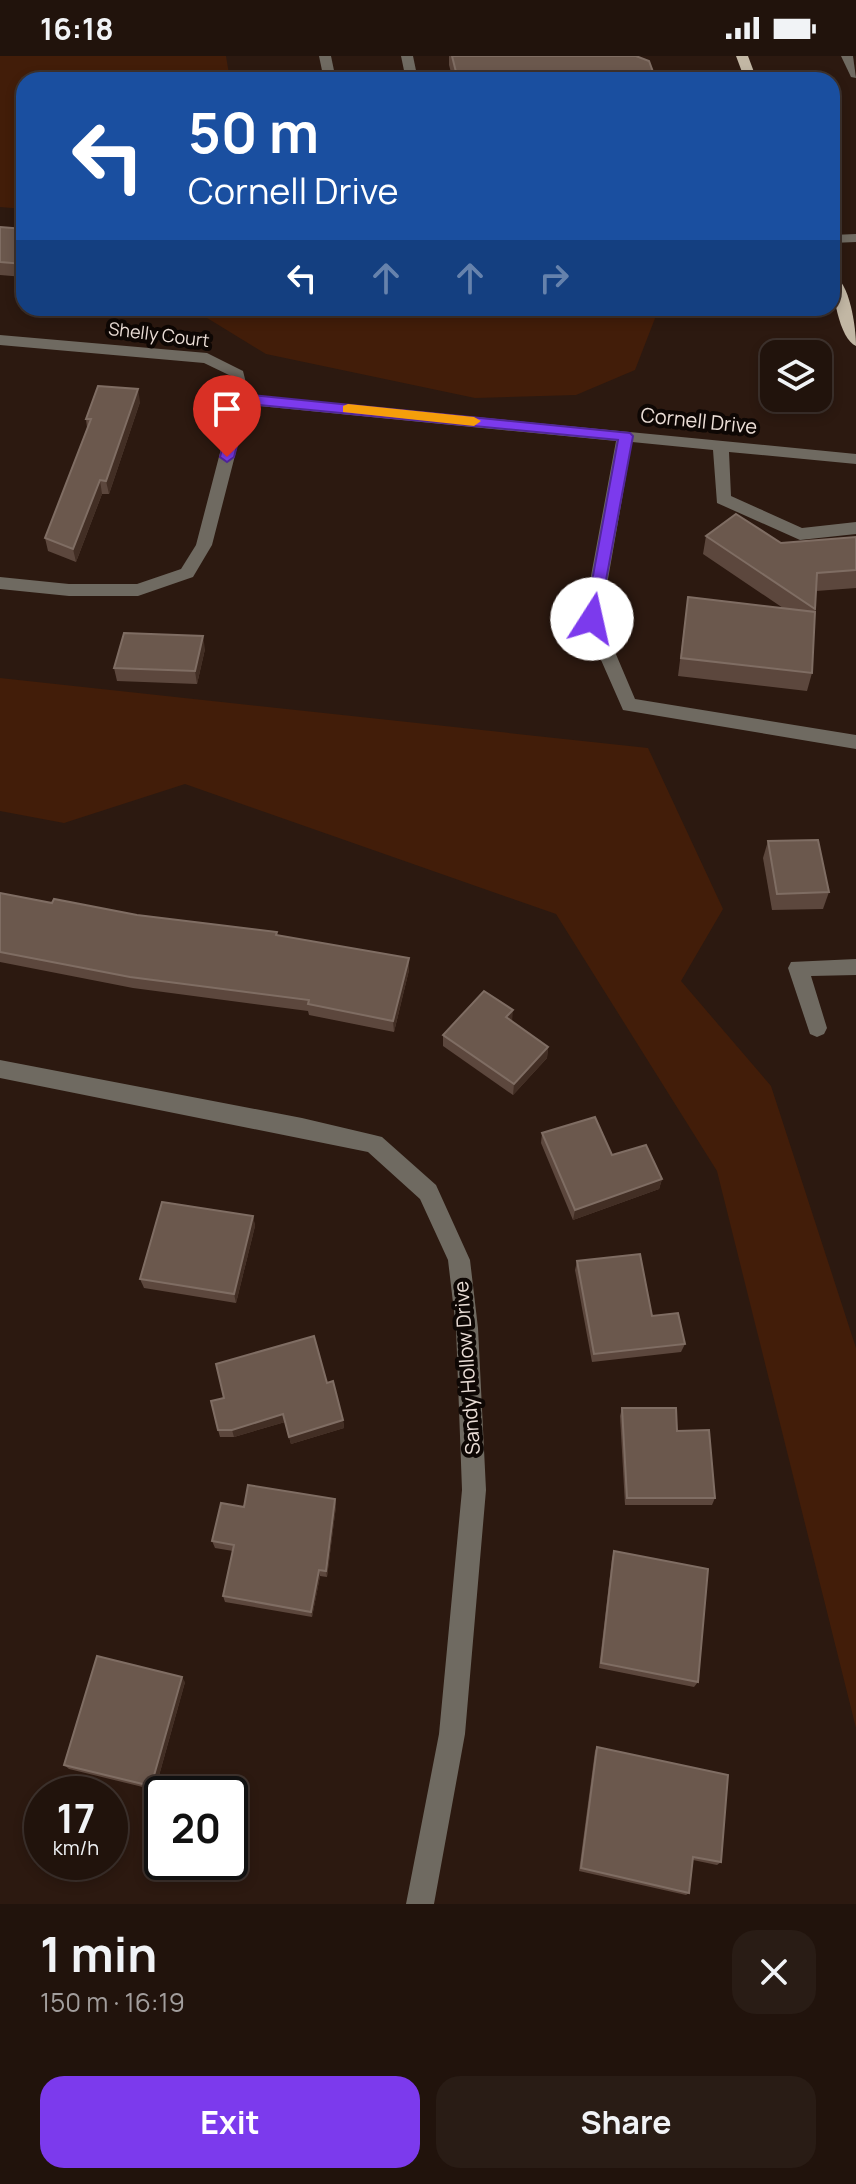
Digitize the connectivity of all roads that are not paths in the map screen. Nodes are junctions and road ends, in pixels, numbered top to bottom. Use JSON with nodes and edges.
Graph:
{"nodes":[{"id":1,"x":847,"y":56,"type":"edge"},
{"id":2,"x":856,"y":74,"type":"edge"},
{"id":3,"x":840,"y":292,"type":"edge"},
{"id":4,"x":850,"y":310,"type":"edge"},
{"id":5,"x":0,"y":340,"type":"edge"},
{"id":6,"x":856,"y":341,"type":"edge"},
{"id":7,"x":242,"y":399,"type":"junction"},
{"id":8,"x":625,"y":436,"type":"junction"},
{"id":9,"x":721,"y":446,"type":"junction"},
{"id":10,"x":856,"y":459,"type":"edge"},
{"id":11,"x":856,"y":528,"type":"edge"},
{"id":12,"x":0,"y":583,"type":"edge"},
{"id":13,"x":856,"y":742,"type":"edge"},
{"id":14,"x":856,"y":967,"type":"edge"},
{"id":15,"x":817,"y":1028,"type":"dead end"},
{"id":16,"x":0,"y":1069,"type":"edge"},
{"id":17,"x":420,"y":1904,"type":"edge"}],
"edges":[{"from":1,"to":2,"type":"street"},
{"from":3,"to":4,"type":"main road"},
{"from":4,"to":6,"type":"main road"},
{"from":5,"to":7,"type":"street","name":"Shelly Court"},
{"from":7,"to":8,"type":"street","name":"Cornell Drive"},
{"from":7,"to":12,"type":"street"},
{"from":8,"to":9,"type":"street","name":"Cornell Drive"},
{"from":8,"to":13,"type":"street"},
{"from":9,"to":10,"type":"street","name":"Cornell Drive"},
{"from":9,"to":11,"type":"street"},
{"from":14,"to":15,"type":"street"},
{"from":16,"to":17,"type":"street","name":"Sandy Hollow Drive"}]}
